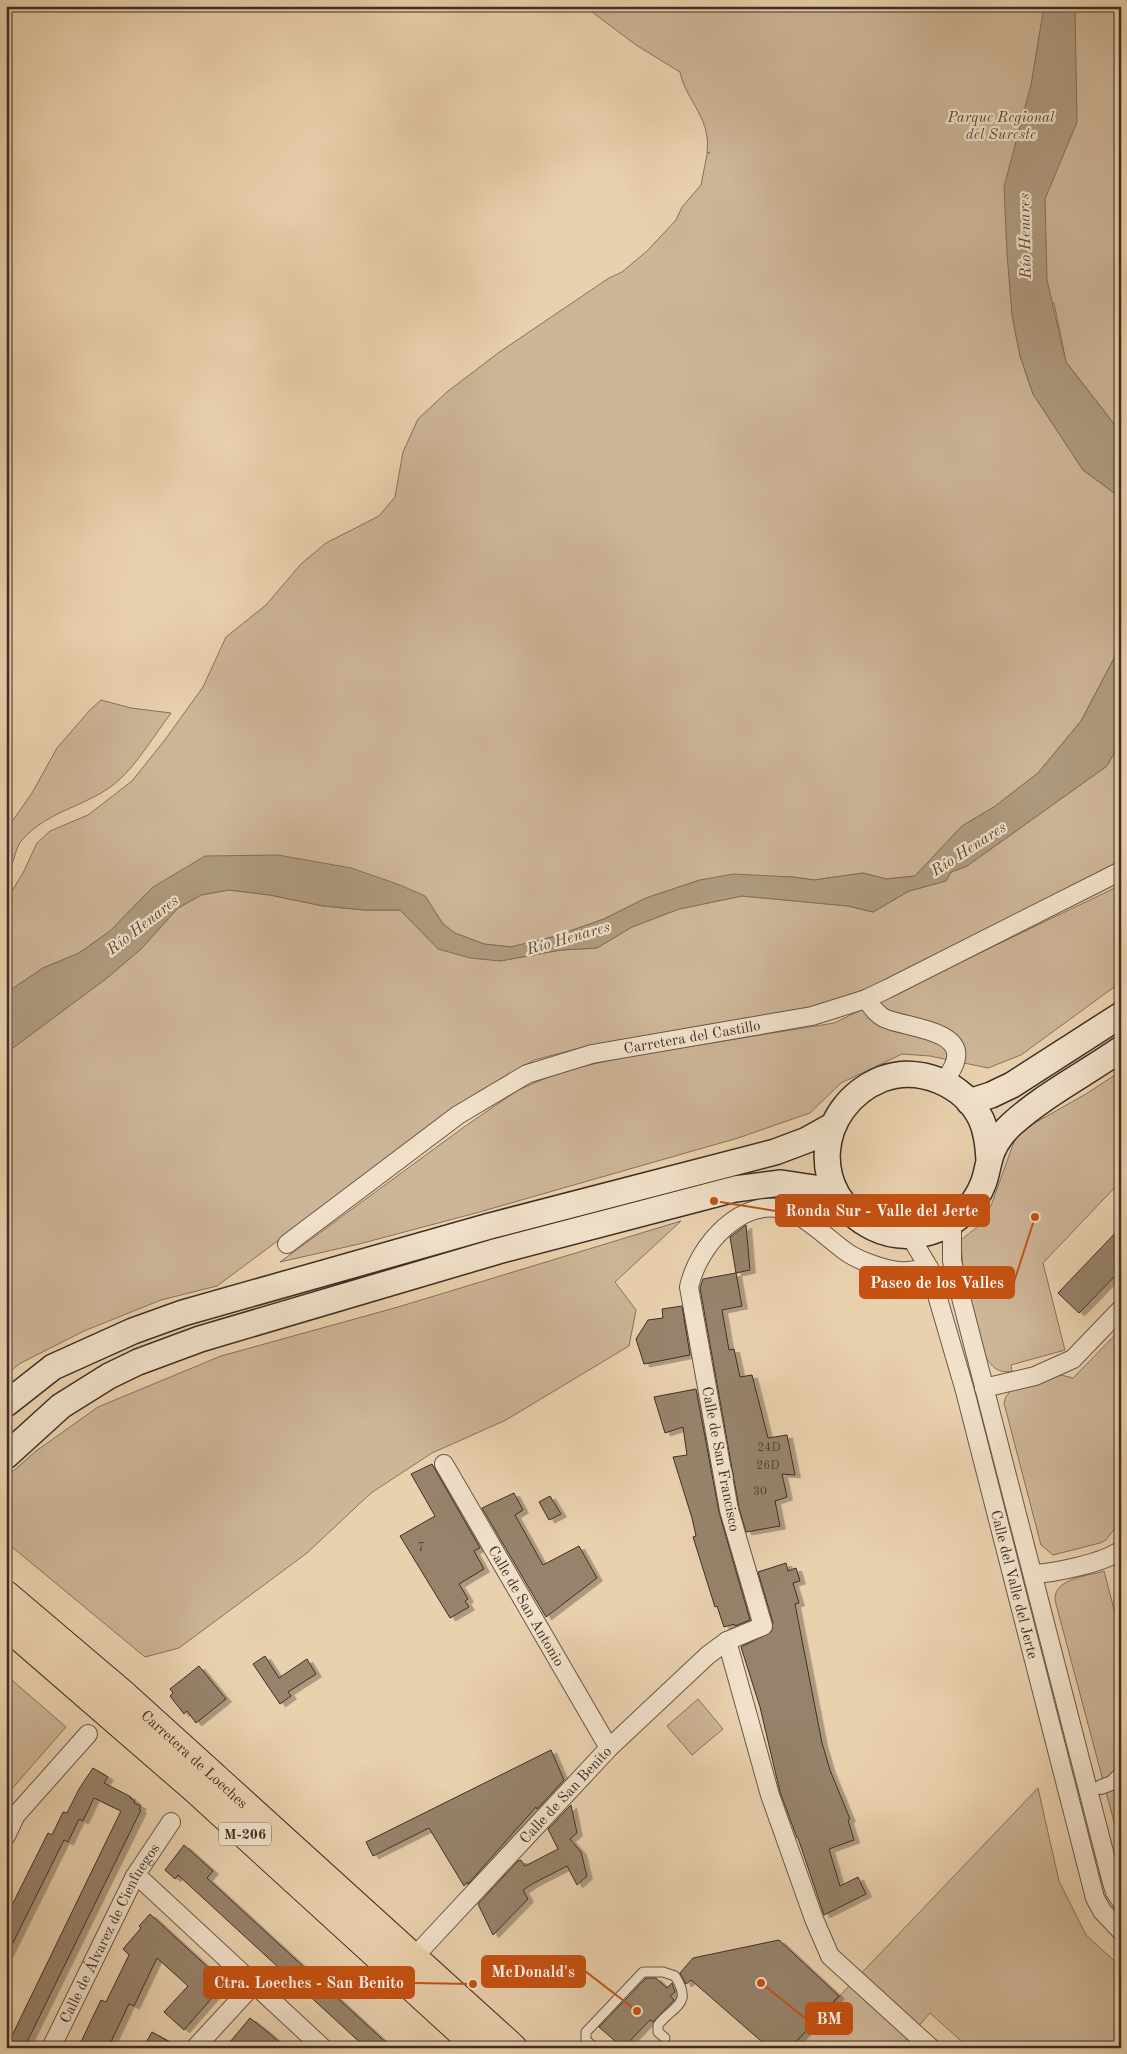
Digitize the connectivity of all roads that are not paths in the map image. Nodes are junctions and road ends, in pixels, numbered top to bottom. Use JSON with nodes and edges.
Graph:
{"nodes":[{"id":1,"x":1121,"y":871,"type":"edge"},
{"id":2,"x":866,"y":999,"type":"junction"},
{"id":3,"x":1121,"y":1015,"type":"edge"},
{"id":4,"x":1121,"y":1049,"type":"edge"},
{"id":5,"x":944,"y":1082,"type":"junction"},
{"id":6,"x":969,"y":1102,"type":"junction"},
{"id":7,"x":832,"y":1126,"type":"junction"},
{"id":8,"x":989,"y":1160,"type":"junction"},
{"id":9,"x":835,"y":1190,"type":"junction"},
{"id":10,"x":952,"y":1223,"type":"junction"},
{"id":11,"x":910,"y":1236,"type":"junction"},
{"id":12,"x":287,"y":1244,"type":"dead end"},
{"id":13,"x":929,"y":1268,"type":"junction"},
{"id":14,"x":1121,"y":1309,"type":"edge"},
{"id":15,"x":984,"y":1388,"type":"junction"},
{"id":16,"x":6,"y":1404,"type":"edge"},
{"id":17,"x":6,"y":1456,"type":"edge"},
{"id":18,"x":444,"y":1464,"type":"dead end"},
{"id":19,"x":1121,"y":1550,"type":"edge"},
{"id":20,"x":1033,"y":1574,"type":"junction"},
{"id":21,"x":6,"y":1595,"type":"edge"},
{"id":22,"x":6,"y":1625,"type":"edge"},
{"id":23,"x":726,"y":1641,"type":"junction"},
{"id":24,"x":88,"y":1734,"type":"dead end"},
{"id":25,"x":609,"y":1748,"type":"junction"},
{"id":26,"x":1121,"y":1774,"type":"edge"},
{"id":27,"x":1101,"y":1787,"type":"dead end"},
{"id":28,"x":171,"y":1822,"type":"dead end"},
{"id":29,"x":6,"y":1836,"type":"edge"},
{"id":30,"x":135,"y":1876,"type":"junction"},
{"id":31,"x":1121,"y":1901,"type":"edge"},
{"id":32,"x":1121,"y":1931,"type":"edge"},
{"id":33,"x":414,"y":1957,"type":"junction"},
{"id":34,"x":254,"y":1984,"type":"junction"},
{"id":35,"x":665,"y":2038,"type":"dead end"},
{"id":36,"x":51,"y":2048,"type":"edge"},
{"id":37,"x":195,"y":2048,"type":"edge"},
{"id":38,"x":323,"y":2048,"type":"edge"},
{"id":39,"x":479,"y":2048,"type":"edge"},
{"id":40,"x":512,"y":2048,"type":"edge"},
{"id":41,"x":595,"y":2048,"type":"edge"},
{"id":42,"x":931,"y":2048,"type":"edge"}],
"edges":[{"from":1,"to":2,"type":"street","name":"Carretera del Castillo"},
{"from":2,"to":5,"type":"street"},
{"from":2,"to":12,"type":"street","name":"Carretera del Castillo"},
{"from":3,"to":6,"type":"main road"},
{"from":4,"to":8,"type":"main road"},
{"from":5,"to":6,"type":"main road"},
{"from":5,"to":7,"type":"main road"},
{"from":6,"to":8,"type":"main road"},
{"from":7,"to":9,"type":"main road"},
{"from":7,"to":16,"type":"main road"},
{"from":8,"to":10,"type":"main road"},
{"from":9,"to":11,"type":"main road"},
{"from":9,"to":17,"type":"main road"},
{"from":10,"to":11,"type":"main road"},
{"from":10,"to":15,"type":"street","name":"Calle del Valle del Jerte"},
{"from":11,"to":13,"type":"street","name":"Calle del Valle del Jerte"},
{"from":13,"to":23,"type":"street","name":"Calle de San Francisco"},
{"from":13,"to":32,"type":"street","name":"Calle del Valle del Jerte"},
{"from":14,"to":15,"type":"street"},
{"from":15,"to":20,"type":"street","name":"Calle del Valle del Jerte"},
{"from":18,"to":25,"type":"street","name":"Calle de San Antonio"},
{"from":19,"to":20,"type":"street"},
{"from":20,"to":31,"type":"street","name":"Calle del Valle del Jerte"},
{"from":21,"to":33,"type":"main road","name":"Carretera de Loeches","number":"M-206"},
{"from":22,"to":39,"type":"main road","name":"Carretera de Loeches","number":"M-206"},
{"from":23,"to":25,"type":"street","name":"Calle de San Benito"},
{"from":23,"to":42,"type":"street"},
{"from":24,"to":29,"type":"street"},
{"from":25,"to":33,"type":"street","name":"Calle de San Benito"},
{"from":26,"to":27,"type":"street"},
{"from":28,"to":30,"type":"street","name":"Calle de Álvarez de Cienfuegos"},
{"from":30,"to":34,"type":"street"},
{"from":30,"to":36,"type":"street","name":"Calle de Álvarez de Cienfuegos"},
{"from":33,"to":40,"type":"main road","name":"Carretera de Loeches","number":"M-206"},
{"from":34,"to":37,"type":"street"},
{"from":34,"to":38,"type":"street"},
{"from":35,"to":41,"type":"lane"}]}
